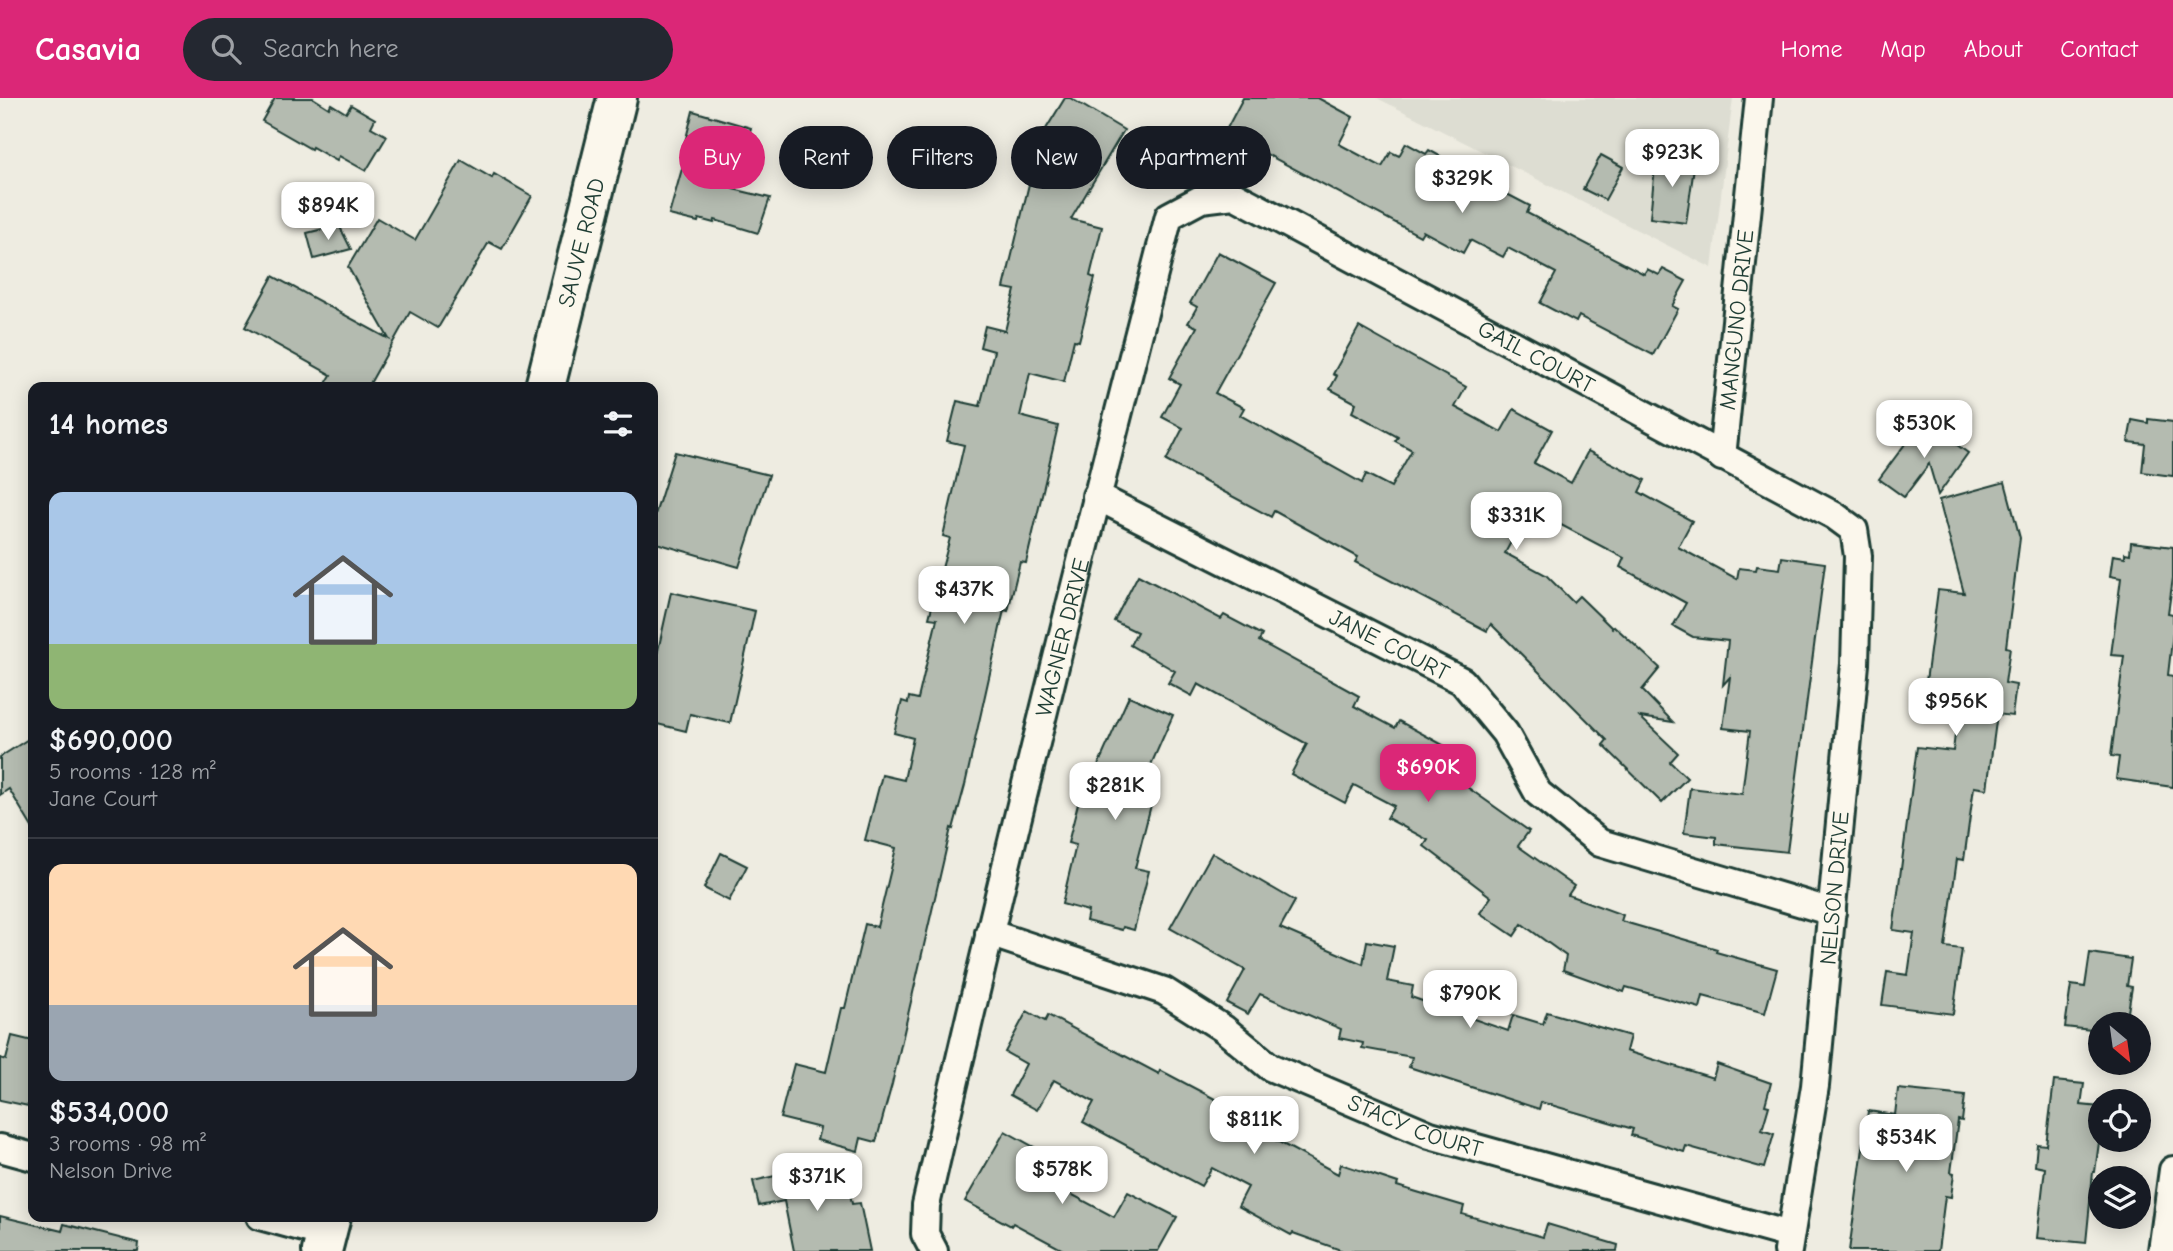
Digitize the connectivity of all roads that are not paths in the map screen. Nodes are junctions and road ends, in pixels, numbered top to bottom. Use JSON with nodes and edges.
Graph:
{"nodes":[{"id":1,"x":617,"y":98,"type":"edge"},
{"id":2,"x":1759,"y":98,"type":"edge"},
{"id":3,"x":1221,"y":197,"type":"joint"},
{"id":4,"x":546,"y":382,"type":"edge"},
{"id":5,"x":1722,"y":457,"type":"junction"},
{"id":6,"x":1097,"y":496,"type":"junction"},
{"id":7,"x":1848,"y":526,"type":"joint"},
{"id":8,"x":1832,"y":912,"type":"junction"},
{"id":9,"x":989,"y":933,"type":"junction"},
{"id":10,"x":0,"y":1148,"type":"edge"},
{"id":11,"x":28,"y":1156,"type":"edge"},
{"id":12,"x":2173,"y":1170,"type":"edge"},
{"id":13,"x":282,"y":1222,"type":"edge"},
{"id":14,"x":326,"y":1234,"type":"edge"},
{"id":15,"x":1789,"y":1243,"type":"edge"},
{"id":16,"x":931,"y":1245,"type":"edge"},
{"id":17,"x":2162,"y":1251,"type":"edge"}],
"edges":[{"from":1,"to":4,"type":"street","name":"SAUVE ROAD"},
{"from":2,"to":5,"type":"street","name":"MANGUNO DRIVE"},
{"from":3,"to":5,"type":"street","name":"GAIL COURT"},
{"from":3,"to":6,"type":"street","name":"WAGNER DRIVE"},
{"from":5,"to":7,"type":"street","name":"GAIL COURT"},
{"from":6,"to":8,"type":"street","name":"JANE COURT"},
{"from":6,"to":9,"type":"street","name":"WAGNER DRIVE"},
{"from":7,"to":8,"type":"street","name":"NELSON DRIVE"},
{"from":8,"to":15,"type":"street","name":"NELSON DRIVE"},
{"from":9,"to":15,"type":"street","name":"STACY COURT"},
{"from":9,"to":16,"type":"street","name":"WAGNER DRIVE"},
{"from":10,"to":11,"type":"street"},
{"from":12,"to":17,"type":"street"},
{"from":13,"to":14,"type":"street"}]}
